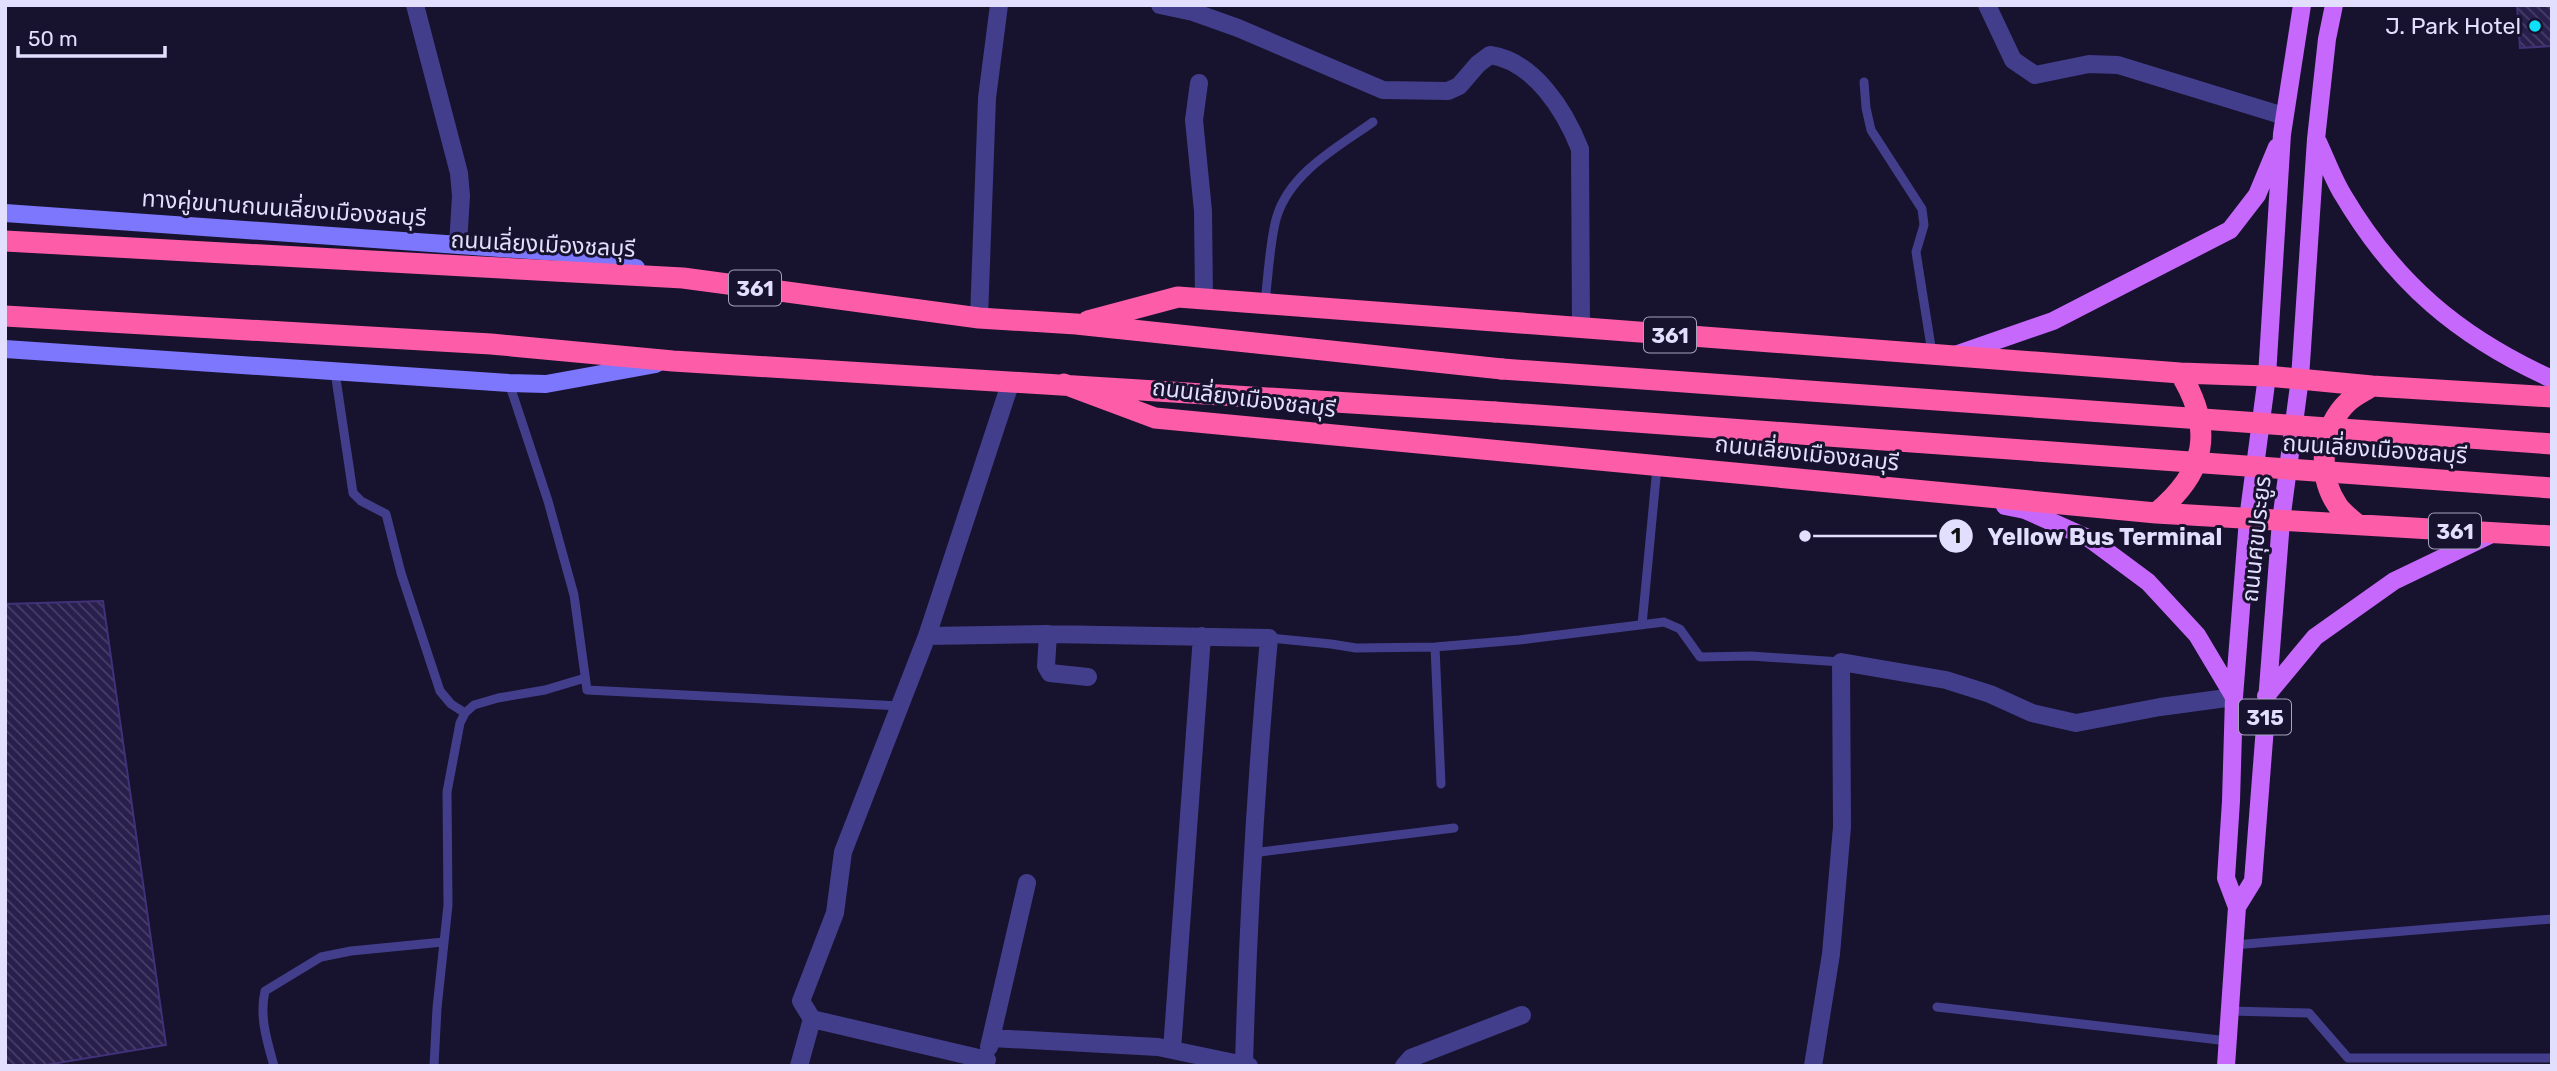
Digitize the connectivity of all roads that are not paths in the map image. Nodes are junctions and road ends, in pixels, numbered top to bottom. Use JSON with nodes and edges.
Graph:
{"nodes":[{"id":1,"x":415,"y":5,"type":"edge"},
{"id":2,"x":999,"y":5,"type":"edge"},
{"id":3,"x":1160,"y":5,"type":"edge"},
{"id":4,"x":1987,"y":5,"type":"edge"},
{"id":5,"x":2302,"y":5,"type":"edge"},
{"id":6,"x":2334,"y":5,"type":"edge"},
{"id":7,"x":1864,"y":82,"type":"dead end"},
{"id":8,"x":1199,"y":83,"type":"dead end"},
{"id":9,"x":1373,"y":122,"type":"dead end"},
{"id":10,"x":2283,"y":125,"type":"junction"},
{"id":11,"x":2316,"y":139,"type":"junction"},
{"id":12,"x":5,"y":213,"type":"edge"},
{"id":13,"x":5,"y":241,"type":"edge"},
{"id":14,"x":458,"y":245,"type":"junction"},
{"id":15,"x":683,"y":278,"type":"junction"},
{"id":16,"x":1204,"y":299,"type":"junction"},
{"id":17,"x":1265,"y":304,"type":"junction"},
{"id":18,"x":5,"y":316,"type":"edge"},
{"id":19,"x":979,"y":318,"type":"junction"},
{"id":20,"x":1076,"y":324,"type":"junction"},
{"id":21,"x":1581,"y":329,"type":"junction"},
{"id":22,"x":5,"y":349,"type":"edge"},
{"id":23,"x":1932,"y":353,"type":"junction"},
{"id":24,"x":1955,"y":355,"type":"junction"},
{"id":25,"x":673,"y":361,"type":"junction"},
{"id":26,"x":335,"y":372,"type":"junction"},
{"id":27,"x":2180,"y":373,"type":"junction"},
{"id":28,"x":2267,"y":376,"type":"junction"},
{"id":29,"x":2300,"y":378,"type":"junction"},
{"id":30,"x":2552,"y":379,"type":"edge"},
{"id":31,"x":1011,"y":381,"type":"junction"},
{"id":32,"x":509,"y":383,"type":"junction"},
{"id":33,"x":1064,"y":384,"type":"junction"},
{"id":34,"x":2372,"y":386,"type":"junction"},
{"id":35,"x":2552,"y":397,"type":"edge"},
{"id":36,"x":2552,"y":444,"type":"edge"},
{"id":37,"x":1657,"y":464,"type":"junction"},
{"id":38,"x":2552,"y":488,"type":"edge"},
{"id":39,"x":1954,"y":494,"type":"junction"},
{"id":40,"x":2156,"y":513,"type":"junction"},
{"id":41,"x":2248,"y":519,"type":"junction"},
{"id":42,"x":2281,"y":521,"type":"junction"},
{"id":43,"x":2358,"y":525,"type":"junction"},
{"id":44,"x":2494,"y":533,"type":"junction"},
{"id":45,"x":2552,"y":536,"type":"edge"},
{"id":46,"x":1642,"y":625,"type":"junction"},
{"id":47,"x":1048,"y":634,"type":"junction"},
{"id":48,"x":927,"y":636,"type":"junction"},
{"id":49,"x":1202,"y":636,"type":"junction"},
{"id":50,"x":1269,"y":638,"type":"junction"},
{"id":51,"x":1435,"y":647,"type":"junction"},
{"id":52,"x":1841,"y":662,"type":"junction"},
{"id":53,"x":1087,"y":677,"type":"dead end"},
{"id":54,"x":585,"y":678,"type":"junction"},
{"id":55,"x":2266,"y":696,"type":"junction"},
{"id":56,"x":2234,"y":697,"type":"junction"},
{"id":57,"x":900,"y":706,"type":"junction"},
{"id":58,"x":465,"y":713,"type":"junction"},
{"id":59,"x":1441,"y":784,"type":"dead end"},
{"id":60,"x":1454,"y":828,"type":"dead end"},
{"id":61,"x":1252,"y":853,"type":"junction"},
{"id":62,"x":1027,"y":883,"type":"dead end"},
{"id":63,"x":2236,"y":907,"type":"junction"},
{"id":64,"x":2552,"y":919,"type":"edge"},
{"id":65,"x":443,"y":942,"type":"junction"},
{"id":66,"x":2234,"y":945,"type":"junction"},
{"id":67,"x":1937,"y":1007,"type":"dead end"},
{"id":68,"x":2230,"y":1011,"type":"junction"},
{"id":69,"x":1522,"y":1015,"type":"dead end"},
{"id":70,"x":811,"y":1019,"type":"junction"},
{"id":71,"x":992,"y":1038,"type":"junction"},
{"id":72,"x":2228,"y":1041,"type":"junction"},
{"id":73,"x":1172,"y":1050,"type":"junction"},
{"id":74,"x":2552,"y":1058,"type":"edge"},
{"id":75,"x":987,"y":1063,"type":"edge"},
{"id":76,"x":1223,"y":1063,"type":"edge"},
{"id":77,"x":1246,"y":1065,"type":"edge"},
{"id":78,"x":274,"y":1066,"type":"edge"},
{"id":79,"x":434,"y":1066,"type":"edge"},
{"id":80,"x":799,"y":1066,"type":"edge"},
{"id":81,"x":1404,"y":1066,"type":"edge"},
{"id":82,"x":1813,"y":1066,"type":"edge"},
{"id":83,"x":2226,"y":1066,"type":"edge"}],
"edges":[{"from":1,"to":14,"type":"street"},
{"from":2,"to":19,"type":"street"},
{"from":3,"to":21,"type":"street"},
{"from":4,"to":10,"type":"street"},
{"from":5,"to":10,"type":"main road","name":"ถนนศุขประยูร","number":"315"},
{"from":6,"to":11,"type":"main road","name":"ถนนศุขประยูร","number":"315"},
{"from":7,"to":23,"type":"lane"},
{"from":8,"to":16,"type":"street"},
{"from":9,"to":17,"type":"lane"},
{"from":10,"to":24,"type":"main road"},
{"from":10,"to":28,"type":"main road","name":"ถนนศุขประยูร","number":"315"},
{"from":11,"to":29,"type":"main road","name":"ถนนศุขประยูร","number":"315"},
{"from":11,"to":30,"type":"main road"},
{"from":12,"to":14,"type":"main road","name":"ทางคู่ขนานถนนเลี่ยงเมืองชลบุรี","number":"361"},
{"from":13,"to":15,"type":"highway","name":"ถนนเลี่ยงเมืองชลบุรี","number":"361"},
{"from":14,"to":15,"type":"main road","name":"ทางคู่ขนานถนนเลี่ยงเมืองชลบุรี","number":"361"},
{"from":15,"to":19,"type":"highway","name":"ถนนเลี่ยงเมืองชลบุรี","number":"361"},
{"from":16,"to":17,"type":"highway","name":"ถนนเลี่ยงเมืองชลบุรี","number":"361"},
{"from":16,"to":20,"type":"highway","name":"ถนนเลี่ยงเมืองชลบุรี","number":"361"},
{"from":17,"to":21,"type":"highway","name":"ถนนเลี่ยงเมืองชลบุรี","number":"361"},
{"from":18,"to":25,"type":"highway","name":"ถนนเลี่ยงเมืองชลบุรี","number":"361"},
{"from":19,"to":20,"type":"highway","name":"ถนนเลี่ยงเมืองชลบุรี","number":"361"},
{"from":20,"to":36,"type":"highway","name":"ถนนเลี่ยงเมืองชลบุรี","number":"361","bridge":true},
{"from":21,"to":23,"type":"highway","name":"ถนนเลี่ยงเมืองชลบุรี","number":"361"},
{"from":22,"to":26,"type":"main road","number":"361"},
{"from":23,"to":24,"type":"highway","name":"ถนนเลี่ยงเมืองชลบุรี","number":"361"},
{"from":24,"to":27,"type":"highway","name":"ถนนเลี่ยงเมืองชลบุรี","number":"361"},
{"from":25,"to":31,"type":"highway","name":"ถนนเลี่ยงเมืองชลบุรี","number":"361"},
{"from":25,"to":32,"type":"main road","number":"361"},
{"from":26,"to":32,"type":"main road","number":"361"},
{"from":26,"to":58,"type":"lane"},
{"from":27,"to":28,"type":"highway","name":"ถนนเลี่ยงเมืองชลบุรี","number":"361"},
{"from":27,"to":40,"type":"highway"},
{"from":28,"to":29,"type":"highway","name":"ถนนเลี่ยงเมืองชลบุรี","number":"361"},
{"from":28,"to":41,"type":"main road","name":"ถนนศุขประยูร","number":"315"},
{"from":29,"to":34,"type":"highway","name":"ถนนเลี่ยงเมืองชลบุรี","number":"361"},
{"from":29,"to":42,"type":"main road","name":"ถนนศุขประยูร","number":"315"},
{"from":31,"to":33,"type":"highway","name":"ถนนเลี่ยงเมืองชลบุรี","number":"361"},
{"from":31,"to":48,"type":"street"},
{"from":32,"to":54,"type":"lane"},
{"from":33,"to":37,"type":"highway","name":"ถนนเลี่ยงเมืองชลบุรี","number":"361"},
{"from":33,"to":38,"type":"highway","name":"ถนนเลี่ยงเมืองชลบุรี","number":"361","bridge":true},
{"from":34,"to":35,"type":"highway","name":"ถนนเลี่ยงเมืองชลบุรี","number":"361"},
{"from":34,"to":43,"type":"highway"},
{"from":37,"to":39,"type":"highway","name":"ถนนเลี่ยงเมืองชลบุรี","number":"361"},
{"from":37,"to":46,"type":"lane"},
{"from":39,"to":40,"type":"highway","name":"ถนนเลี่ยงเมืองชลบุรี","number":"361"},
{"from":39,"to":56,"type":"main road"},
{"from":40,"to":41,"type":"highway","name":"ถนนเลี่ยงเมืองชลบุรี","number":"361"},
{"from":41,"to":42,"type":"highway","name":"ถนนเลี่ยงเมืองชลบุรี","number":"361"},
{"from":41,"to":56,"type":"main road","name":"ถนนศุขประยูร","number":"315"},
{"from":42,"to":43,"type":"highway","name":"ถนนเลี่ยงเมืองชลบุรี","number":"361"},
{"from":42,"to":55,"type":"main road","name":"ถนนศุขประยูร","number":"315"},
{"from":43,"to":44,"type":"highway","name":"ถนนเลี่ยงเมืองชลบุรี","number":"361"},
{"from":44,"to":45,"type":"highway","name":"ถนนเลี่ยงเมืองชลบุรี","number":"361"},
{"from":44,"to":55,"type":"main road"},
{"from":46,"to":51,"type":"lane"},
{"from":46,"to":52,"type":"lane"},
{"from":47,"to":48,"type":"street"},
{"from":47,"to":49,"type":"street"},
{"from":47,"to":53,"type":"street"},
{"from":48,"to":57,"type":"street"},
{"from":49,"to":50,"type":"street"},
{"from":49,"to":73,"type":"street"},
{"from":50,"to":51,"type":"lane"},
{"from":50,"to":61,"type":"street"},
{"from":51,"to":59,"type":"lane"},
{"from":52,"to":56,"type":"street"},
{"from":52,"to":82,"type":"street"},
{"from":54,"to":57,"type":"lane"},
{"from":54,"to":58,"type":"lane"},
{"from":55,"to":63,"type":"main road","name":"ถนนศุขประยูร","number":"315"},
{"from":56,"to":63,"type":"main road","name":"ถนนศุขประยูร","number":"315"},
{"from":57,"to":70,"type":"street"},
{"from":58,"to":65,"type":"lane"},
{"from":60,"to":61,"type":"lane"},
{"from":61,"to":77,"type":"street"},
{"from":62,"to":71,"type":"street"},
{"from":63,"to":66,"type":"main road","name":"ถนนศุขประยูร","number":"315"},
{"from":64,"to":66,"type":"lane"},
{"from":65,"to":78,"type":"lane"},
{"from":65,"to":79,"type":"lane"},
{"from":66,"to":68,"type":"main road","name":"ถนนศุขประยูร","number":"315"},
{"from":67,"to":72,"type":"lane"},
{"from":68,"to":72,"type":"main road","name":"ถนนศุขประยูร","number":"315"},
{"from":68,"to":74,"type":"lane"},
{"from":69,"to":81,"type":"street"},
{"from":70,"to":75,"type":"street"},
{"from":70,"to":80,"type":"street"},
{"from":71,"to":73,"type":"street"},
{"from":71,"to":75,"type":"street"},
{"from":72,"to":83,"type":"main road","name":"ถนนศุขประยูร","number":"315"},
{"from":73,"to":76,"type":"street"},
{"from":76,"to":77,"type":"street"}]}
